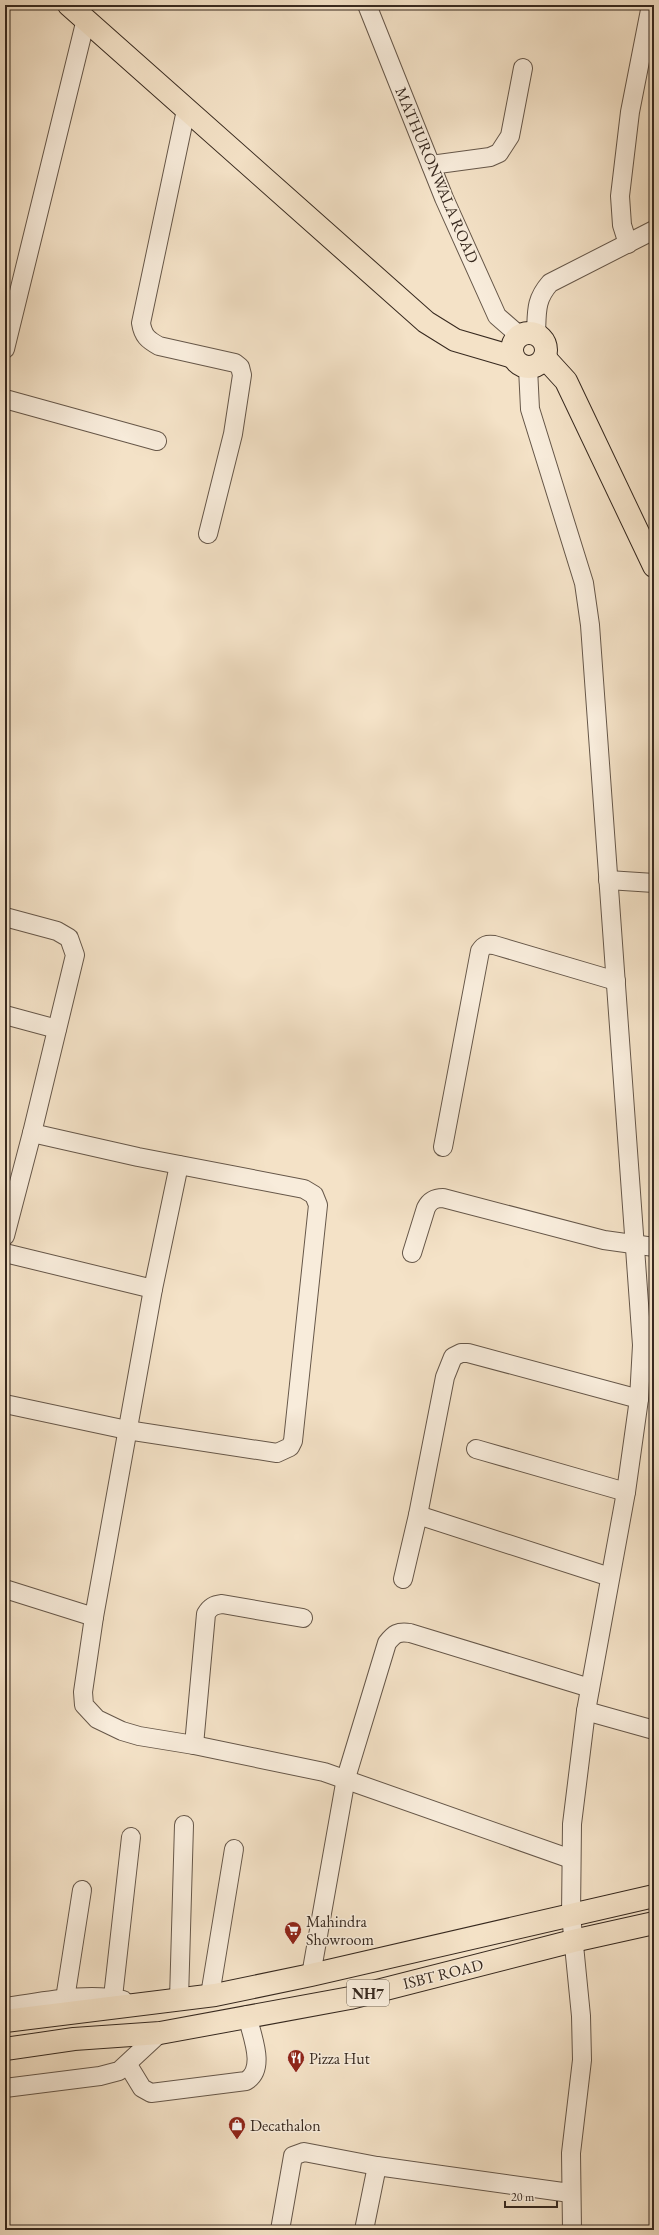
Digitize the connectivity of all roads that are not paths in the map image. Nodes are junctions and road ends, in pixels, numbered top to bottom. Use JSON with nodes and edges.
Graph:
{"nodes":[{"id":1,"x":69,"y":5,"type":"edge"},
{"id":2,"x":367,"y":5,"type":"edge"},
{"id":3,"x":651,"y":5,"type":"edge"},
{"id":4,"x":86,"y":19,"type":"junction"},
{"id":5,"x":523,"y":68,"type":"dead end"},
{"id":6,"x":186,"y":110,"type":"junction"},
{"id":7,"x":431,"y":165,"type":"junction"},
{"id":8,"x":654,"y":230,"type":"edge"},
{"id":9,"x":628,"y":244,"type":"junction"},
{"id":10,"x":528,"y":335,"type":"junction"},
{"id":11,"x":5,"y":349,"type":"edge"},
{"id":12,"x":529,"y":361,"type":"junction"},
{"id":13,"x":5,"y":399,"type":"edge"},
{"id":14,"x":157,"y":441,"type":"dead end"},
{"id":15,"x":208,"y":534,"type":"dead end"},
{"id":16,"x":654,"y":566,"type":"edge"},
{"id":17,"x":608,"y":880,"type":"junction"},
{"id":18,"x":654,"y":883,"type":"edge"},
{"id":19,"x":5,"y":917,"type":"edge"},
{"id":20,"x":616,"y":981,"type":"junction"},
{"id":21,"x":5,"y":1015,"type":"edge"},
{"id":22,"x":57,"y":1028,"type":"junction"},
{"id":23,"x":32,"y":1133,"type":"junction"},
{"id":24,"x":443,"y":1147,"type":"dead end"},
{"id":25,"x":179,"y":1165,"type":"junction"},
{"id":26,"x":5,"y":1236,"type":"edge"},
{"id":27,"x":635,"y":1246,"type":"junction"},
{"id":28,"x":654,"y":1247,"type":"edge"},
{"id":29,"x":5,"y":1253,"type":"edge"},
{"id":30,"x":412,"y":1253,"type":"dead end"},
{"id":31,"x":153,"y":1289,"type":"junction"},
{"id":32,"x":648,"y":1346,"type":"edge"},
{"id":33,"x":639,"y":1399,"type":"junction"},
{"id":34,"x":5,"y":1404,"type":"edge"},
{"id":35,"x":127,"y":1430,"type":"junction"},
{"id":36,"x":476,"y":1449,"type":"dead end"},
{"id":37,"x":626,"y":1492,"type":"junction"},
{"id":38,"x":418,"y":1515,"type":"junction"},
{"id":39,"x":610,"y":1577,"type":"junction"},
{"id":40,"x":403,"y":1579,"type":"dead end"},
{"id":41,"x":5,"y":1589,"type":"edge"},
{"id":42,"x":94,"y":1617,"type":"junction"},
{"id":43,"x":303,"y":1618,"type":"dead end"},
{"id":44,"x":590,"y":1688,"type":"junction"},
{"id":45,"x":586,"y":1711,"type":"junction"},
{"id":46,"x":654,"y":1730,"type":"edge"},
{"id":47,"x":194,"y":1745,"type":"junction"},
{"id":48,"x":346,"y":1778,"type":"junction"},
{"id":49,"x":184,"y":1825,"type":"dead end"},
{"id":50,"x":131,"y":1837,"type":"dead end"},
{"id":51,"x":234,"y":1848,"type":"dead end"},
{"id":52,"x":571,"y":1860,"type":"junction"},
{"id":53,"x":82,"y":1890,"type":"dead end"},
{"id":54,"x":654,"y":1896,"type":"edge"},
{"id":55,"x":571,"y":1915,"type":"junction"},
{"id":56,"x":654,"y":1923,"type":"edge"},
{"id":57,"x":573,"y":1940,"type":"junction"},
{"id":58,"x":311,"y":1975,"type":"junction"},
{"id":59,"x":210,"y":1995,"type":"junction"},
{"id":60,"x":65,"y":1999,"type":"junction"},
{"id":61,"x":179,"y":1999,"type":"junction"},
{"id":62,"x":109,"y":2003,"type":"junction"},
{"id":63,"x":5,"y":2007,"type":"edge"},
{"id":64,"x":247,"y":2015,"type":"junction"},
{"id":65,"x":5,"y":2021,"type":"edge"},
{"id":66,"x":160,"y":2033,"type":"junction"},
{"id":67,"x":5,"y":2049,"type":"edge"},
{"id":68,"x":128,"y":2065,"type":"junction"},
{"id":69,"x":5,"y":2088,"type":"edge"},
{"id":70,"x":377,"y":2166,"type":"junction"},
{"id":71,"x":570,"y":2193,"type":"junction"},
{"id":72,"x":280,"y":2230,"type":"edge"},
{"id":73,"x":364,"y":2230,"type":"edge"},
{"id":74,"x":572,"y":2230,"type":"edge"}],
"edges":[{"from":1,"to":4,"type":"main road"},
{"from":2,"to":7,"type":"street","name":"MATHURONWALA ROAD"},
{"from":3,"to":9,"type":"street"},
{"from":4,"to":6,"type":"main road"},
{"from":4,"to":11,"type":"street"},
{"from":5,"to":7,"type":"street"},
{"from":6,"to":12,"type":"main road"},
{"from":6,"to":15,"type":"street"},
{"from":7,"to":10,"type":"street","name":"MATHURONWALA ROAD"},
{"from":8,"to":9,"type":"street"},
{"from":9,"to":10,"type":"street"},
{"from":10,"to":12,"type":"main road"},
{"from":10,"to":12,"type":"main road"},
{"from":12,"to":16,"type":"main road"},
{"from":12,"to":17,"type":"street"},
{"from":13,"to":14,"type":"street"},
{"from":17,"to":18,"type":"street"},
{"from":17,"to":20,"type":"street"},
{"from":19,"to":22,"type":"street"},
{"from":20,"to":24,"type":"street"},
{"from":20,"to":27,"type":"street"},
{"from":21,"to":22,"type":"street"},
{"from":22,"to":23,"type":"street"},
{"from":23,"to":25,"type":"street"},
{"from":23,"to":26,"type":"street"},
{"from":25,"to":31,"type":"street"},
{"from":25,"to":35,"type":"street"},
{"from":27,"to":28,"type":"street"},
{"from":27,"to":30,"type":"street"},
{"from":27,"to":32,"type":"street"},
{"from":29,"to":31,"type":"street"},
{"from":31,"to":35,"type":"street"},
{"from":32,"to":33,"type":"street"},
{"from":33,"to":37,"type":"street"},
{"from":33,"to":38,"type":"street"},
{"from":34,"to":35,"type":"street"},
{"from":35,"to":42,"type":"street"},
{"from":36,"to":37,"type":"street"},
{"from":37,"to":39,"type":"street"},
{"from":38,"to":39,"type":"street"},
{"from":38,"to":40,"type":"street"},
{"from":39,"to":44,"type":"street"},
{"from":41,"to":42,"type":"street"},
{"from":42,"to":47,"type":"street"},
{"from":43,"to":47,"type":"street"},
{"from":44,"to":45,"type":"street"},
{"from":44,"to":48,"type":"street"},
{"from":45,"to":46,"type":"street"},
{"from":45,"to":52,"type":"street"},
{"from":47,"to":48,"type":"street"},
{"from":48,"to":52,"type":"street"},
{"from":48,"to":58,"type":"street"},
{"from":49,"to":61,"type":"street"},
{"from":50,"to":62,"type":"street"},
{"from":51,"to":59,"type":"street"},
{"from":52,"to":55,"type":"street"},
{"from":53,"to":60,"type":"street"},
{"from":54,"to":55,"type":"main road"},
{"from":55,"to":57,"type":"street"},
{"from":55,"to":58,"type":"main road"},
{"from":56,"to":57,"type":"main road","name":"ISBT ROAD","number":"NH7"},
{"from":57,"to":64,"type":"main road","name":"ISBT ROAD","number":"NH7"},
{"from":57,"to":71,"type":"street"},
{"from":58,"to":59,"type":"main road"},
{"from":59,"to":61,"type":"main road"},
{"from":60,"to":62,"type":"street"},
{"from":60,"to":63,"type":"street"},
{"from":61,"to":62,"type":"main road"},
{"from":62,"to":65,"type":"main road"},
{"from":64,"to":66,"type":"main road","name":"ISBT ROAD","number":"NH7"},
{"from":64,"to":68,"type":"street"},
{"from":66,"to":67,"type":"main road","number":"NH7"},
{"from":66,"to":68,"type":"street"},
{"from":68,"to":69,"type":"street"},
{"from":70,"to":71,"type":"street"},
{"from":70,"to":72,"type":"street"},
{"from":70,"to":73,"type":"street"},
{"from":71,"to":74,"type":"street"}]}
